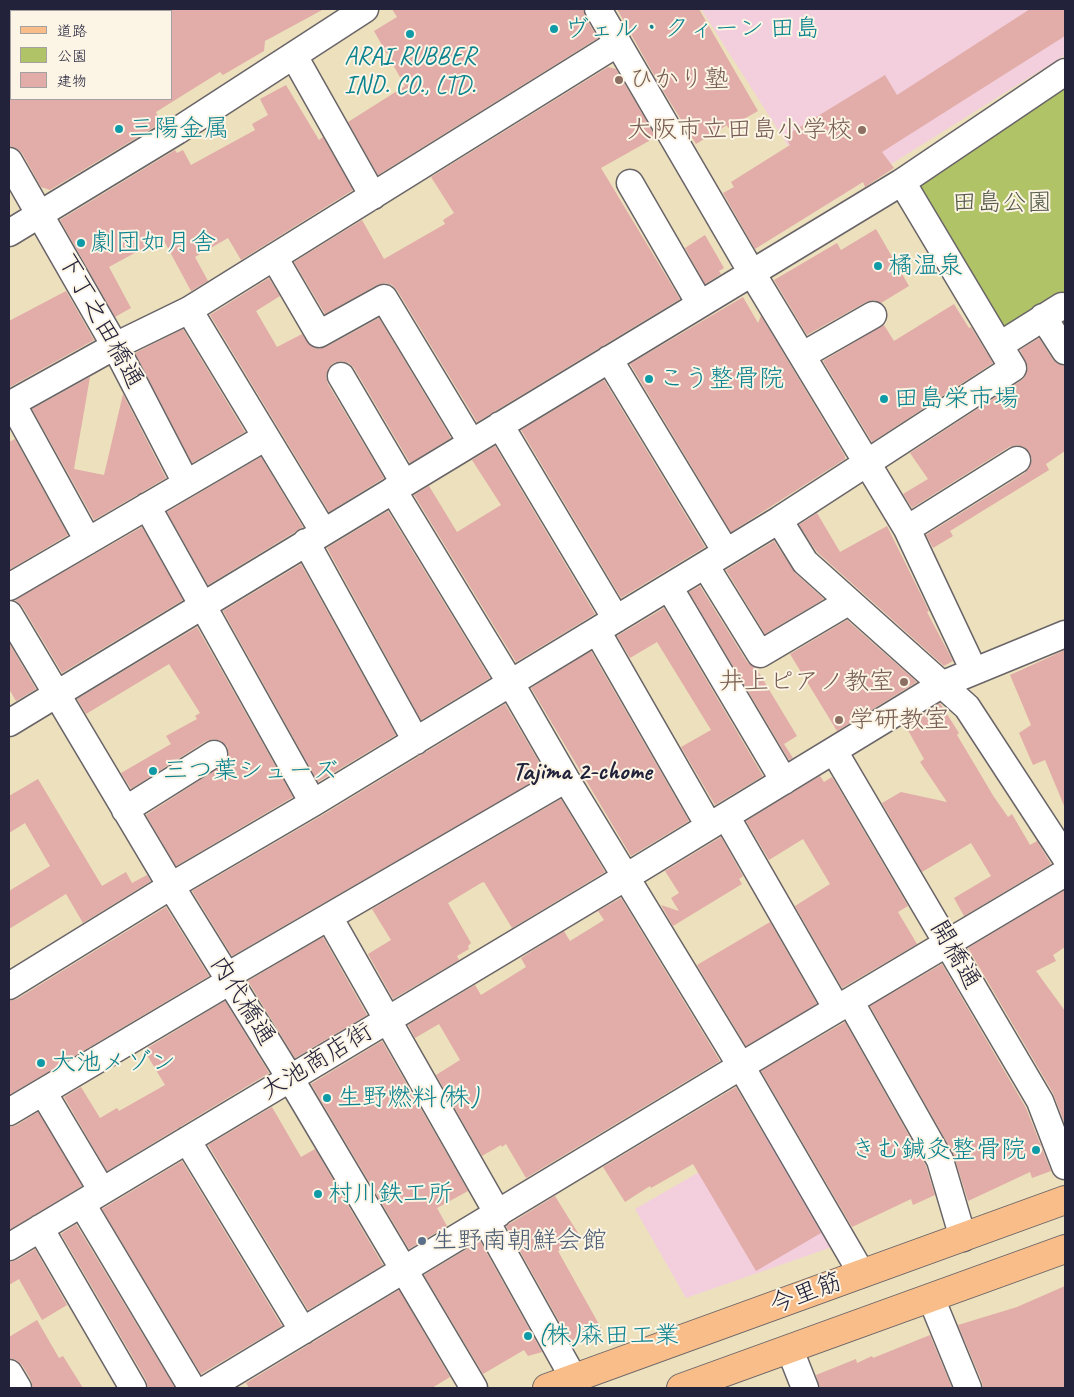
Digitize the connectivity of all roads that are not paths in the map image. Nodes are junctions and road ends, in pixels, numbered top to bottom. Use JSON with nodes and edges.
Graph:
{"nodes":[{"id":1,"x":364,"y":9,"type":"edge"},
{"id":2,"x":598,"y":9,"type":"edge"},
{"id":3,"x":618,"y":44,"type":"junction"},
{"id":4,"x":294,"y":56,"type":"junction"},
{"id":5,"x":1065,"y":72,"type":"edge"},
{"id":6,"x":9,"y":161,"type":"edge"},
{"id":7,"x":902,"y":182,"type":"junction"},
{"id":8,"x":630,"y":183,"type":"dead end"},
{"id":9,"x":373,"y":196,"type":"junction"},
{"id":10,"x":40,"y":214,"type":"junction"},
{"id":11,"x":9,"y":233,"type":"edge"},
{"id":12,"x":274,"y":257,"type":"junction"},
{"id":13,"x":752,"y":273,"type":"junction"},
{"id":14,"x":700,"y":304,"type":"junction"},
{"id":15,"x":189,"y":310,"type":"junction"},
{"id":16,"x":874,"y":315,"type":"dead end"},
{"id":17,"x":1000,"y":345,"type":"junction"},
{"id":18,"x":116,"y":346,"type":"junction"},
{"id":19,"x":1065,"y":351,"type":"edge"},
{"id":20,"x":803,"y":355,"type":"junction"},
{"id":21,"x":609,"y":359,"type":"junction"},
{"id":22,"x":341,"y":376,"type":"dead end"},
{"id":23,"x":10,"y":404,"type":"edge"},
{"id":24,"x":500,"y":425,"type":"junction"},
{"id":25,"x":266,"y":437,"type":"junction"},
{"id":26,"x":471,"y":442,"type":"junction"},
{"id":27,"x":1017,"y":460,"type":"dead end"},
{"id":28,"x":868,"y":463,"type":"junction"},
{"id":29,"x":186,"y":483,"type":"junction"},
{"id":30,"x":399,"y":486,"type":"junction"},
{"id":31,"x":147,"y":506,"type":"junction"},
{"id":32,"x":779,"y":520,"type":"junction"},
{"id":33,"x":907,"y":528,"type":"junction"},
{"id":34,"x":315,"y":537,"type":"junction"},
{"id":35,"x":88,"y":541,"type":"junction"},
{"id":36,"x":716,"y":559,"type":"junction"},
{"id":37,"x":9,"y":587,"type":"edge"},
{"id":38,"x":669,"y":587,"type":"junction"},
{"id":39,"x":848,"y":602,"type":"junction"},
{"id":40,"x":202,"y":606,"type":"junction"},
{"id":41,"x":9,"y":614,"type":"edge"},
{"id":42,"x":607,"y":625,"type":"junction"},
{"id":43,"x":1065,"y":634,"type":"edge"},
{"id":44,"x":974,"y":671,"type":"junction"},
{"id":45,"x":510,"y":682,"type":"junction"},
{"id":46,"x":941,"y":685,"type":"junction"},
{"id":47,"x":56,"y":695,"type":"junction"},
{"id":48,"x":9,"y":723,"type":"edge"},
{"id":49,"x":416,"y":740,"type":"junction"},
{"id":50,"x":834,"y":750,"type":"junction"},
{"id":51,"x":214,"y":754,"type":"dead end"},
{"id":52,"x":566,"y":780,"type":"junction"},
{"id":53,"x":784,"y":781,"type":"junction"},
{"id":54,"x":313,"y":803,"type":"junction"},
{"id":55,"x":125,"y":810,"type":"junction"},
{"id":56,"x":718,"y":821,"type":"junction"},
{"id":57,"x":1065,"y":857,"type":"edge"},
{"id":58,"x":1065,"y":873,"type":"edge"},
{"id":59,"x":626,"y":877,"type":"junction"},
{"id":60,"x":171,"y":886,"type":"junction"},
{"id":61,"x":329,"y":917,"type":"junction"},
{"id":62,"x":948,"y":943,"type":"junction"},
{"id":63,"x":228,"y":979,"type":"junction"},
{"id":64,"x":9,"y":986,"type":"edge"},
{"id":65,"x":844,"y":1005,"type":"junction"},
{"id":66,"x":388,"y":1020,"type":"junction"},
{"id":67,"x":741,"y":1066,"type":"junction"},
{"id":68,"x":290,"y":1078,"type":"junction"},
{"id":69,"x":43,"y":1092,"type":"junction"},
{"id":70,"x":9,"y":1112,"type":"edge"},
{"id":71,"x":188,"y":1140,"type":"junction"},
{"id":72,"x":1065,"y":1166,"type":"edge"},
{"id":73,"x":92,"y":1197,"type":"junction"},
{"id":74,"x":1065,"y":1200,"type":"edge"},
{"id":75,"x":492,"y":1218,"type":"junction"},
{"id":76,"x":40,"y":1228,"type":"junction"},
{"id":77,"x":963,"y":1238,"type":"junction"},
{"id":78,"x":9,"y":1247,"type":"edge"},
{"id":79,"x":1065,"y":1250,"type":"edge"},
{"id":80,"x":403,"y":1271,"type":"junction"},
{"id":81,"x":862,"y":1274,"type":"junction"},
{"id":82,"x":932,"y":1298,"type":"junction"},
{"id":83,"x":303,"y":1331,"type":"junction"},
{"id":84,"x":790,"y":1350,"type":"junction"},
{"id":85,"x":9,"y":1373,"type":"edge"},
{"id":86,"x":574,"y":1379,"type":"junction"},
{"id":87,"x":18,"y":1388,"type":"edge"},
{"id":88,"x":133,"y":1388,"type":"edge"},
{"id":89,"x":192,"y":1388,"type":"edge"},
{"id":90,"x":208,"y":1388,"type":"edge"},
{"id":91,"x":474,"y":1388,"type":"edge"},
{"id":92,"x":547,"y":1388,"type":"edge"},
{"id":93,"x":680,"y":1388,"type":"edge"},
{"id":94,"x":805,"y":1388,"type":"edge"},
{"id":95,"x":968,"y":1388,"type":"edge"}],
"edges":[{"from":1,"to":4,"type":"street"},
{"from":2,"to":3,"type":"street"},
{"from":3,"to":9,"type":"street"},
{"from":3,"to":13,"type":"street"},
{"from":4,"to":9,"type":"street"},
{"from":4,"to":10,"type":"street"},
{"from":5,"to":7,"type":"street"},
{"from":6,"to":10,"type":"street","name":"下丁之田橋通"},
{"from":7,"to":13,"type":"street"},
{"from":7,"to":17,"type":"street"},
{"from":8,"to":14,"type":"street"},
{"from":9,"to":12,"type":"street"},
{"from":10,"to":11,"type":"street"},
{"from":10,"to":18,"type":"street","name":"下丁之田橋通"},
{"from":12,"to":15,"type":"street"},
{"from":12,"to":26,"type":"street"},
{"from":13,"to":14,"type":"street"},
{"from":13,"to":20,"type":"street"},
{"from":14,"to":21,"type":"street"},
{"from":15,"to":18,"type":"street"},
{"from":15,"to":25,"type":"street"},
{"from":16,"to":20,"type":"street"},
{"from":17,"to":19,"type":"street"},
{"from":17,"to":28,"type":"street"},
{"from":18,"to":23,"type":"street"},
{"from":18,"to":29,"type":"street","name":"下丁之田橋通"},
{"from":20,"to":28,"type":"street"},
{"from":21,"to":24,"type":"street"},
{"from":21,"to":36,"type":"street"},
{"from":22,"to":30,"type":"street"},
{"from":23,"to":35,"type":"street"},
{"from":24,"to":26,"type":"street"},
{"from":24,"to":42,"type":"street"},
{"from":25,"to":29,"type":"street"},
{"from":25,"to":34,"type":"street"},
{"from":26,"to":30,"type":"street"},
{"from":27,"to":33,"type":"street"},
{"from":28,"to":32,"type":"street"},
{"from":28,"to":33,"type":"street"},
{"from":29,"to":31,"type":"street"},
{"from":30,"to":34,"type":"street"},
{"from":30,"to":45,"type":"street"},
{"from":31,"to":35,"type":"street"},
{"from":31,"to":40,"type":"street"},
{"from":32,"to":36,"type":"street"},
{"from":32,"to":39,"type":"street"},
{"from":33,"to":44,"type":"street"},
{"from":34,"to":40,"type":"street"},
{"from":34,"to":49,"type":"street"},
{"from":35,"to":37,"type":"street"},
{"from":36,"to":38,"type":"street"},
{"from":36,"to":39,"type":"street"},
{"from":38,"to":42,"type":"street"},
{"from":38,"to":53,"type":"street"},
{"from":39,"to":46,"type":"street"},
{"from":40,"to":47,"type":"street"},
{"from":40,"to":54,"type":"street"},
{"from":41,"to":47,"type":"street","name":"内代橋通"},
{"from":42,"to":45,"type":"street"},
{"from":42,"to":56,"type":"street"},
{"from":43,"to":44,"type":"street","name":"大池商店街"},
{"from":44,"to":46,"type":"street","name":"大池商店街"},
{"from":45,"to":49,"type":"street"},
{"from":45,"to":52,"type":"street"},
{"from":46,"to":50,"type":"street","name":"大池商店街"},
{"from":46,"to":57,"type":"street"},
{"from":47,"to":48,"type":"street"},
{"from":47,"to":55,"type":"street","name":"内代橋通"},
{"from":49,"to":54,"type":"street"},
{"from":50,"to":53,"type":"street","name":"大池商店街"},
{"from":50,"to":62,"type":"street","name":"開橋通"},
{"from":51,"to":55,"type":"street"},
{"from":52,"to":59,"type":"street"},
{"from":52,"to":61,"type":"street"},
{"from":53,"to":56,"type":"street","name":"大池商店街"},
{"from":54,"to":60,"type":"street"},
{"from":55,"to":60,"type":"street","name":"内代橋通"},
{"from":56,"to":59,"type":"street","name":"大池商店街"},
{"from":56,"to":65,"type":"street"},
{"from":58,"to":62,"type":"street"},
{"from":59,"to":66,"type":"street","name":"大池商店街"},
{"from":59,"to":67,"type":"street"},
{"from":60,"to":63,"type":"street","name":"内代橋通"},
{"from":60,"to":64,"type":"street"},
{"from":61,"to":63,"type":"street"},
{"from":61,"to":66,"type":"street"},
{"from":62,"to":65,"type":"street"},
{"from":62,"to":72,"type":"street","name":"開橋通"},
{"from":63,"to":68,"type":"street","name":"内代橋通"},
{"from":63,"to":69,"type":"street"},
{"from":65,"to":67,"type":"street"},
{"from":65,"to":77,"type":"street"},
{"from":66,"to":68,"type":"street","name":"大池商店街"},
{"from":66,"to":75,"type":"street"},
{"from":67,"to":75,"type":"street"},
{"from":67,"to":81,"type":"street"},
{"from":68,"to":71,"type":"street","name":"大池商店街"},
{"from":68,"to":80,"type":"street","name":"内代橋通"},
{"from":69,"to":70,"type":"street"},
{"from":69,"to":73,"type":"street"},
{"from":71,"to":73,"type":"street","name":"大池商店街"},
{"from":71,"to":83,"type":"street"},
{"from":73,"to":76,"type":"street","name":"大池商店街"},
{"from":73,"to":89,"type":"street"},
{"from":74,"to":77,"type":"main road","name":"今里筋"},
{"from":75,"to":80,"type":"street"},
{"from":75,"to":86,"type":"street"},
{"from":76,"to":78,"type":"street","name":"大池商店街"},
{"from":76,"to":88,"type":"street"},
{"from":77,"to":81,"type":"main road","name":"今里筋"},
{"from":79,"to":82,"type":"main road","name":"今里筋"},
{"from":80,"to":83,"type":"street"},
{"from":80,"to":91,"type":"street","name":"内代橋通"},
{"from":81,"to":86,"type":"main road","name":"今里筋"},
{"from":82,"to":84,"type":"main road","name":"今里筋"},
{"from":82,"to":95,"type":"street"},
{"from":83,"to":90,"type":"street"},
{"from":84,"to":93,"type":"main road","name":"今里筋"},
{"from":84,"to":94,"type":"street"},
{"from":85,"to":87,"type":"street"},
{"from":86,"to":92,"type":"main road","name":"今里筋"}]}
